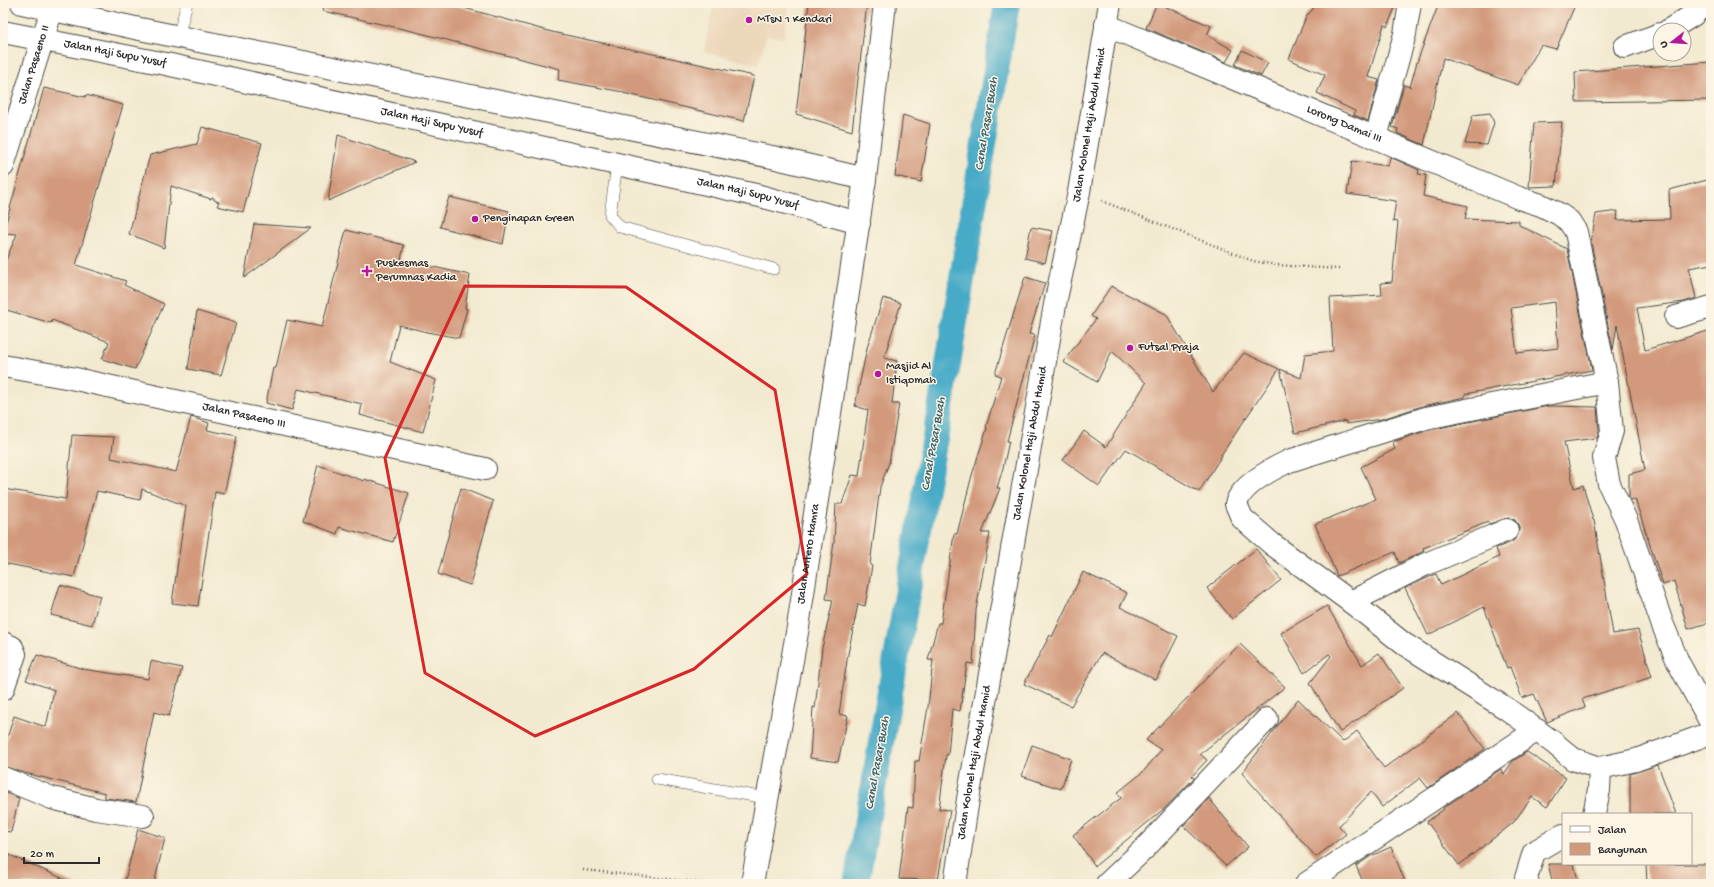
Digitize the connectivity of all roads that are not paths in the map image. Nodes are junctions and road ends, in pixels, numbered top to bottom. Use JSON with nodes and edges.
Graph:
{"nodes":[{"id":1,"x":22,"y":3,"type":"edge"},
{"id":2,"x":187,"y":3,"type":"edge"},
{"id":3,"x":886,"y":3,"type":"edge"},
{"id":4,"x":1110,"y":3,"type":"edge"},
{"id":5,"x":1410,"y":3,"type":"edge"},
{"id":6,"x":1705,"y":3,"type":"edge"},
{"id":7,"x":52,"y":9,"type":"junction"},
{"id":8,"x":79,"y":9,"type":"edge"},
{"id":9,"x":1682,"y":22,"type":"edge"},
{"id":10,"x":1106,"y":25,"type":"junction"},
{"id":11,"x":3,"y":32,"type":"edge"},
{"id":12,"x":178,"y":37,"type":"junction"},
{"id":13,"x":1652,"y":37,"type":"edge"},
{"id":14,"x":42,"y":41,"type":"junction"},
{"id":15,"x":1625,"y":47,"type":"dead end"},
{"id":16,"x":1376,"y":137,"type":"junction"},
{"id":17,"x":617,"y":164,"type":"junction"},
{"id":18,"x":3,"y":166,"type":"edge"},
{"id":19,"x":865,"y":179,"type":"junction"},
{"id":20,"x":859,"y":223,"type":"junction"},
{"id":21,"x":774,"y":269,"type":"dead end"},
{"id":22,"x":1711,"y":307,"type":"edge"},
{"id":23,"x":1676,"y":317,"type":"dead end"},
{"id":24,"x":3,"y":366,"type":"edge"},
{"id":25,"x":1607,"y":382,"type":"junction"},
{"id":26,"x":484,"y":469,"type":"dead end"},
{"id":27,"x":1508,"y":530,"type":"dead end"},
{"id":28,"x":1351,"y":602,"type":"junction"},
{"id":29,"x":3,"y":643,"type":"edge"},
{"id":30,"x":3,"y":689,"type":"edge"},
{"id":31,"x":1267,"y":719,"type":"dead end"},
{"id":32,"x":1711,"y":723,"type":"edge"},
{"id":33,"x":1537,"y":730,"type":"junction"},
{"id":34,"x":1711,"y":733,"type":"edge"},
{"id":35,"x":1600,"y":768,"type":"junction"},
{"id":36,"x":3,"y":778,"type":"edge"},
{"id":37,"x":657,"y":779,"type":"dead end"},
{"id":38,"x":766,"y":798,"type":"junction"},
{"id":39,"x":1594,"y":813,"type":"edge"},
{"id":40,"x":143,"y":816,"type":"dead end"},
{"id":41,"x":1562,"y":836,"type":"edge"},
{"id":42,"x":752,"y":884,"type":"edge"},
{"id":43,"x":955,"y":884,"type":"edge"},
{"id":44,"x":1107,"y":884,"type":"edge"},
{"id":45,"x":1306,"y":884,"type":"edge"},
{"id":46,"x":1528,"y":884,"type":"edge"}],
"edges":[{"from":1,"to":7,"type":"street"},
{"from":2,"to":12,"type":"lane"},
{"from":3,"to":19,"type":"street","name":"Jalan Antero Hamra"},
{"from":4,"to":10,"type":"street","name":"Jalan Kolonel Haji Abdul Hamid"},
{"from":5,"to":16,"type":"street"},
{"from":6,"to":9,"type":"street"},
{"from":7,"to":8,"type":"street"},
{"from":7,"to":14,"type":"street","name":"Jalan Pasaeno II"},
{"from":8,"to":12,"type":"street"},
{"from":10,"to":16,"type":"street","name":"Lorong Damai III"},
{"from":10,"to":43,"type":"street","name":"Jalan Kolonel Haji Abdul Hamid"},
{"from":11,"to":14,"type":"street","name":"Jalan Haji Supu Yusuf"},
{"from":12,"to":19,"type":"street"},
{"from":13,"to":15,"type":"street"},
{"from":14,"to":17,"type":"street","name":"Jalan Haji Supu Yusuf"},
{"from":14,"to":18,"type":"street","name":"Jalan Pasaeno II"},
{"from":16,"to":25,"type":"street","name":"Lorong Damai III"},
{"from":17,"to":20,"type":"street","name":"Jalan Haji Supu Yusuf"},
{"from":17,"to":21,"type":"lane"},
{"from":19,"to":20,"type":"street","name":"Jalan Antero Hamra"},
{"from":20,"to":38,"type":"street","name":"Jalan Antero Hamra"},
{"from":22,"to":23,"type":"street"},
{"from":24,"to":26,"type":"street","name":"Jalan Pasaeno III"},
{"from":25,"to":28,"type":"street"},
{"from":25,"to":32,"type":"street"},
{"from":27,"to":28,"type":"street"},
{"from":28,"to":33,"type":"street"},
{"from":29,"to":30,"type":"street"},
{"from":31,"to":44,"type":"street"},
{"from":33,"to":35,"type":"street"},
{"from":33,"to":45,"type":"street"},
{"from":34,"to":35,"type":"street"},
{"from":35,"to":39,"type":"street"},
{"from":36,"to":40,"type":"street"},
{"from":37,"to":38,"type":"lane"},
{"from":38,"to":42,"type":"street","name":"Jalan Antero Hamra"},
{"from":41,"to":46,"type":"street"}]}
